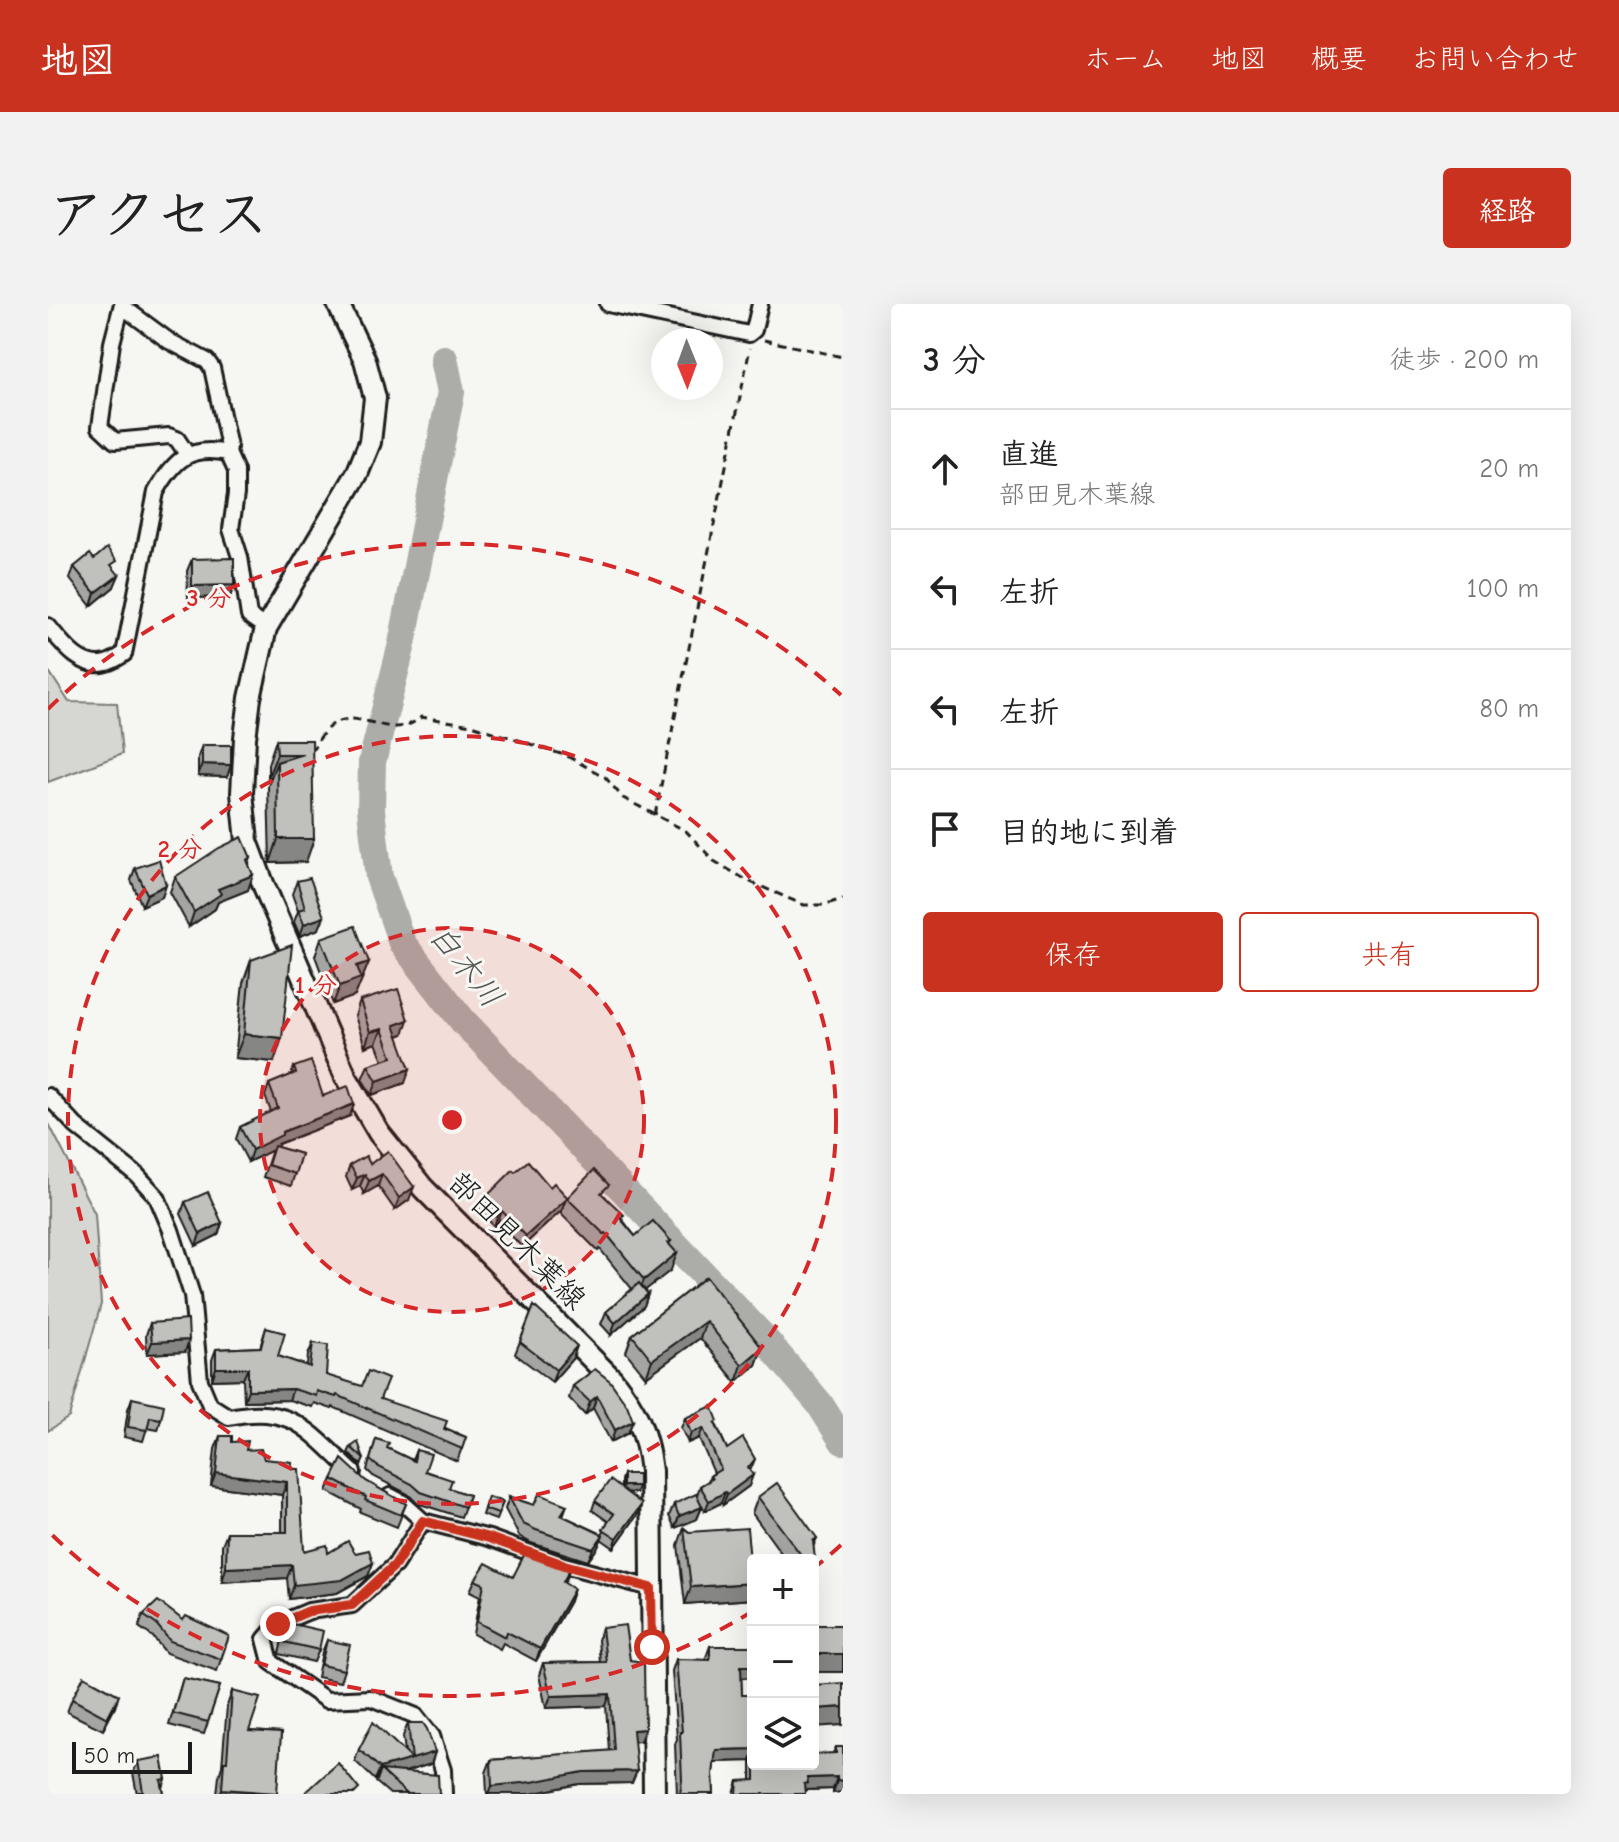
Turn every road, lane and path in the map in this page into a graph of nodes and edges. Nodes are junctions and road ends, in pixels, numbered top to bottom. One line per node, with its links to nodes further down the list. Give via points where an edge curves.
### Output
1 (338, 304): 10 (main road, 部田見木葉線, via 365,360 375,398 370,442 357,474)
2 (608, 304): 5 (street)
3 (760, 304): 5 (street)
4 (122, 305): 7 (street, via 169,341 207,361); 8 (street, via 100,427 115,441 169,436)
5 (753, 334): 6 (path); 12 (path)
6 (843, 357)
7 (228, 453): 8 (street, via 209,449); 10 (street, via 236,471 231,529 249,616)
8 (187, 454): 9 (street, via 168,470 156,492 124,654 105,664 84,662)
9 (48, 626)
10 (266, 628): 16 (main road, 部田見木葉線, via 250,698 242,793 247,841 264,886 346,1077 379,1133 423,1188 634,1406 647,1436 651,1471)
11 (305, 760): 12 (path, via 337,721 398,729 421,717 472,725 567,756)
12 (655, 815): 13 (path, via 686,831 714,861 748,881 804,905)
13 (843, 899)
14 (48, 1096): 15 (street, via 157,1197 192,1295 200,1381 210,1405 229,1417 253,1412 283,1415)
15 (423, 1521): 16 (street); 17 (street, via 395,1565 352,1605 309,1611 278,1624 265,1639 271,1662 326,1700 371,1698 416,1716 432,1736)
16 (651, 1588): 18 (main road, 部田見木葉線)
17 (444, 1794)
18 (654, 1794)

